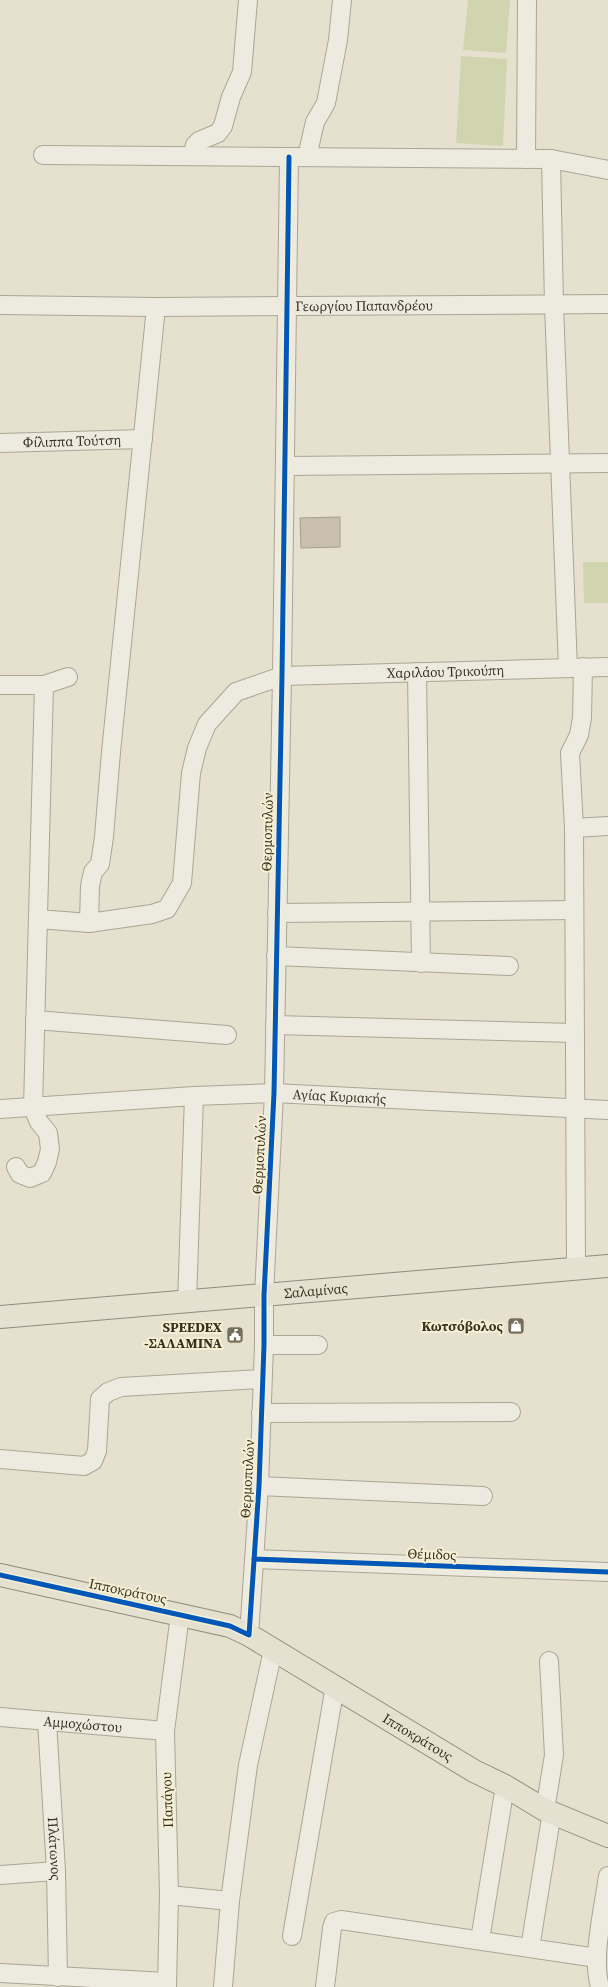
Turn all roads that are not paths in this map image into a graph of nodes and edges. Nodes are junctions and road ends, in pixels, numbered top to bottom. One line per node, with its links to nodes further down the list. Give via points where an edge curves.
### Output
1 (248, 0): 5 (street, via 242,72 223,126 218,133 195,145)
2 (342, 0): 6 (street, via 338,40 326,103 315,122)
3 (527, 0): 8 (street)
4 (43, 155): 5 (street)
5 (192, 156): 7 (street)
6 (307, 157): 7 (street); 8 (street)
7 (289, 158): 14 (street, Θερμοπυλών)
8 (526, 159): 9 (street)
9 (552, 159): 10 (street); 13 (street)
10 (608, 170)
11 (608, 304): 13 (street, Γεωργίου Παπανδρέου)
12 (0, 305): 15 (street, Γεωργίου Παπανδρέου)
13 (554, 305): 14 (street, Γεωργίου Παπανδρέου); 19 (street)
14 (287, 306): 15 (street, Γεωργίου Παπανδρέου); 20 (street, Θερμοπυλών)
15 (156, 307): 16 (street)
16 (143, 439): 17 (street, Φίλιππα Τούτση); 34 (street, via 104,837 100,864 94,872 90,886)
17 (0, 443)
18 (608, 463): 19 (street)
19 (561, 464): 20 (street); 21 (street)
20 (285, 466): 24 (street, Θερμοπυλών)
21 (576, 667): 22 (street, Χαριλάου Τρικούπη); 23 (street, Χαριλάου Τρικούπη); 29 (street, via 582,718 579,735 570,753)
22 (608, 667)
23 (417, 672): 24 (street, Χαριλάου Τρικούπη); 31 (street)
24 (282, 676): 32 (street, Θερμοπυλών); 34 (street, Χαριλάου Τρικούπη, via 236,692 208,724 197,748 191,773 182,883 167,910)
25 (68, 677): 27 (street)
26 (0, 685): 27 (street)
27 (44, 685): 33 (street)
28 (608, 826): 29 (street)
29 (574, 828): 30 (street)
30 (574, 910): 31 (street); 40 (street)
31 (421, 912): 32 (street); 36 (street)
32 (277, 914): 35 (street, Θερμοπυλών)
33 (38, 919): 34 (street); 38 (street)
34 (89, 923)
35 (276, 956): 36 (street); 39 (street, Θερμοπυλών)
36 (421, 963): 37 (street)
37 (509, 966)
38 (35, 1020): 41 (street); 44 (street)
39 (275, 1025): 40 (street); 42 (street, Θερμοπυλών)
40 (575, 1033): 46 (street)
41 (228, 1035)
42 (274, 1093): 43 (street, Αγίας Κυριακής); 46 (street, Αγίας Κυριακής); 51 (street, Θερμοπυλών)
43 (194, 1096): 44 (street, Αγίας Κυριακής); 52 (street)
44 (33, 1108): 45 (street, Αγίας Κυριακής); 48 (street, via 48,1133 50,1149 47,1162 42,1173 30,1178 20,1174)
45 (0, 1109)
46 (574, 1109): 47 (street, Αγίας Κυριακής); 50 (street)
47 (608, 1110)
48 (16, 1167)
49 (608, 1266): 50 (main road, Σαλαμίνας)
50 (576, 1269): 51 (main road, Σαλαμίνας)
51 (264, 1295): 52 (main road, Σαλαμίνας); 54 (street, Θερμοπυλών)
52 (187, 1303): 53 (main road, Σαλαμίνας)
53 (0, 1317)
54 (264, 1345): 55 (street); 56 (street, Θερμοπυλών)
55 (318, 1345)
56 (262, 1380): 58 (street, Θερμοπυλών); 59 (street, via 121,1387 108,1392 100,1399 98,1451 93,1461 84,1466)
57 (511, 1412): 58 (street)
58 (261, 1413): 60 (street, Θερμοπυλών)
59 (0, 1459)
60 (259, 1486): 61 (street); 62 (street, Θερμοπυλών)
61 (483, 1496)
62 (254, 1559): 63 (street, Θέμιδος); 66 (street, Θερμοπυλών)
63 (608, 1572)
64 (0, 1575): 65 (main road, Ιπποκράτους)
65 (180, 1615): 66 (main road, Ιπποκράτους, via 230,1626); 72 (street, Παπάγου)
66 (249, 1635): 67 (main road, Ιπποκράτους)
67 (273, 1650): 69 (main road, Ιπποκράτους); 80 (street, via 248,1765)
68 (549, 1661): 74 (street, via 554,1755)
69 (335, 1686): 73 (main road, Ιπποκράτους, via 474,1771); 81 (street)
70 (0, 1717): 71 (street, Αμμοχώστου)
71 (47, 1721): 72 (street, Αμμοχώστου); 76 (street, Πλάτωνος)
72 (165, 1731): 79 (street, Παπάγου)
73 (505, 1786): 74 (main road, Ιπποκράτους); 82 (street)
74 (548, 1811): 75 (main road, Ιπποκράτους); 83 (street)
75 (608, 1836)
76 (56, 1871): 77 (street); 86 (street, Πλάτωνος)
77 (0, 1875)
78 (608, 1876): 84 (street)
79 (170, 1895): 80 (street); 87 (street, Παπάγου)
80 (230, 1901): 88 (street)
81 (292, 1936)
82 (480, 1940): 83 (street); 89 (street, via 341,1920 334,1922)
83 (530, 1948): 84 (street)
84 (596, 1958): 90 (street)
85 (0, 1973): 86 (street)
86 (58, 1977): 87 (street)
87 (167, 1985)
88 (223, 1987)
89 (325, 1987)
90 (600, 1987)

